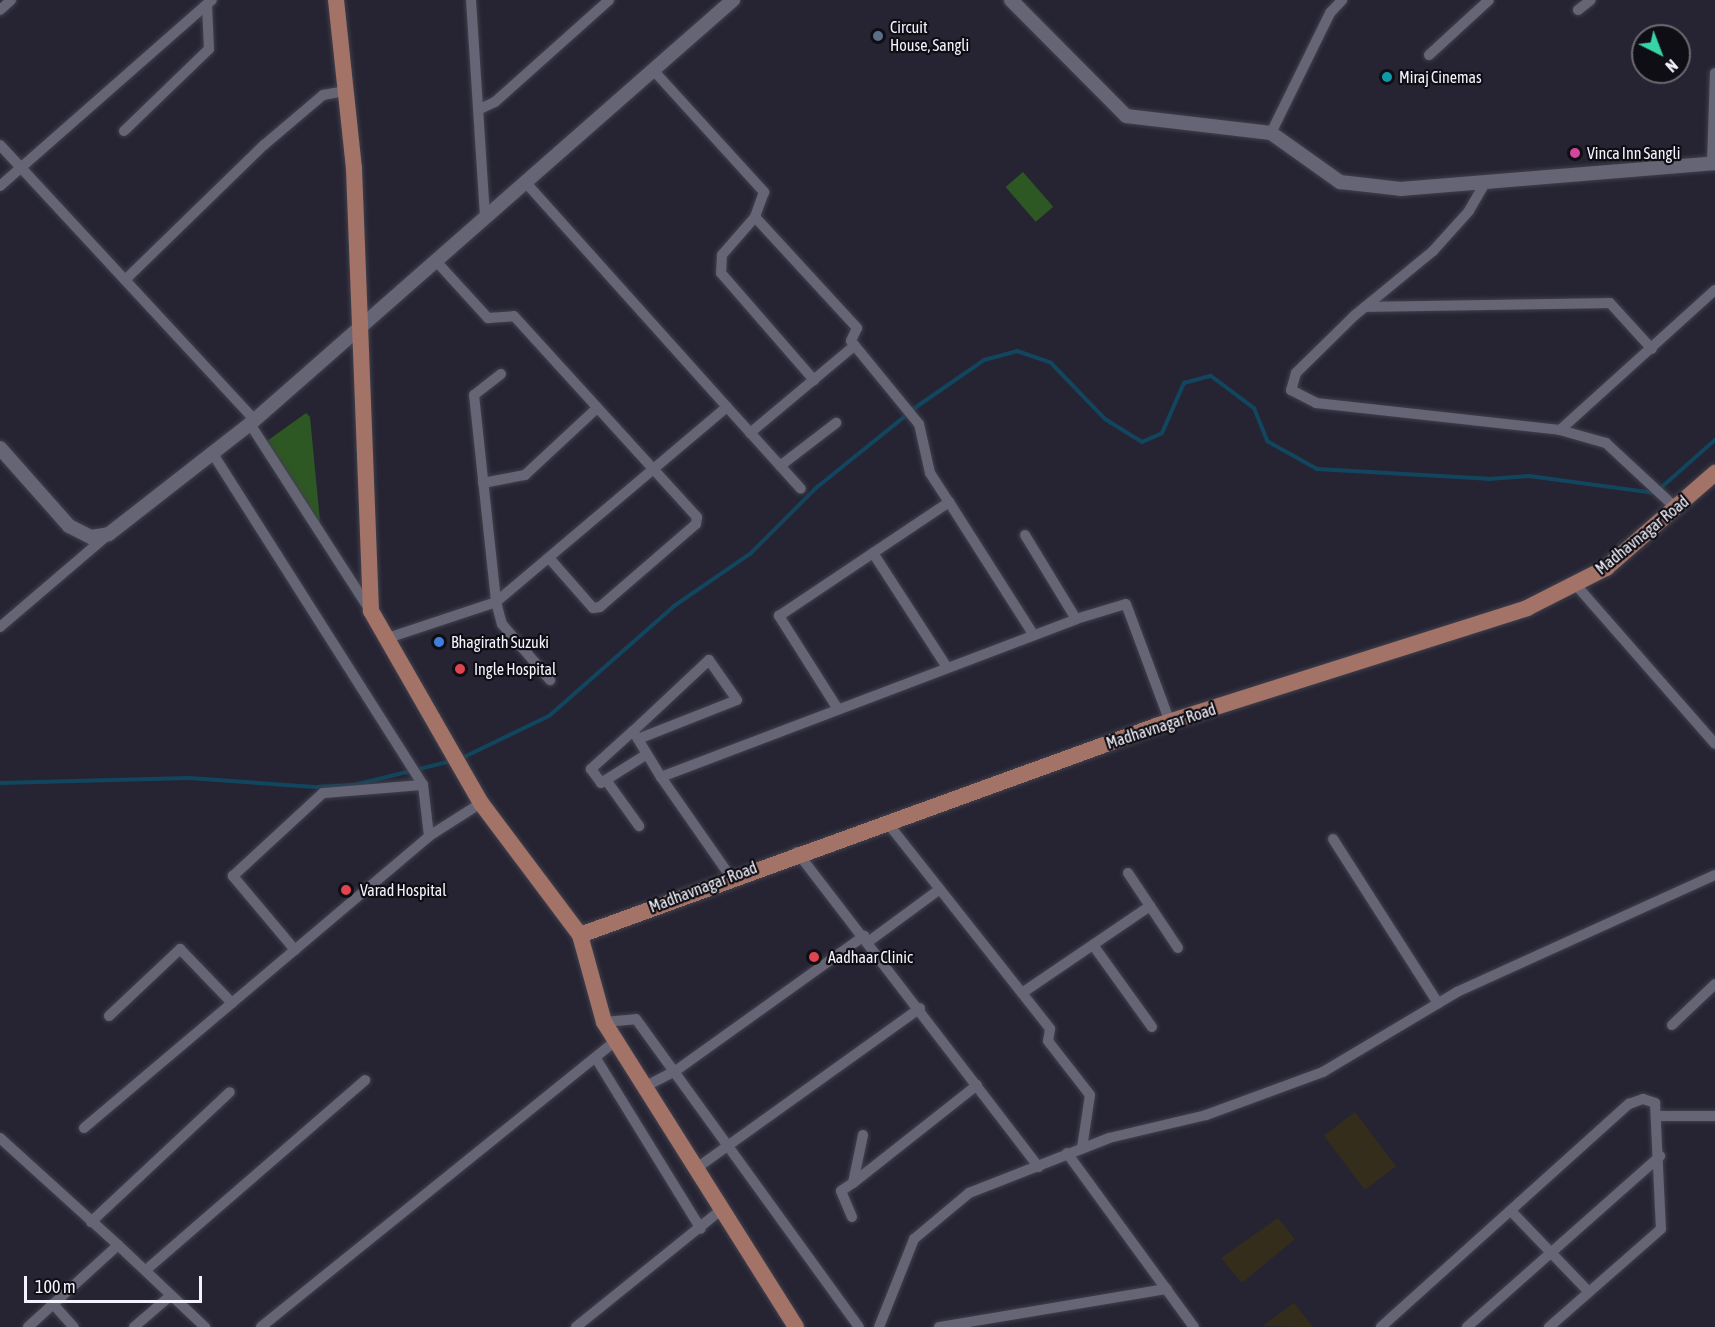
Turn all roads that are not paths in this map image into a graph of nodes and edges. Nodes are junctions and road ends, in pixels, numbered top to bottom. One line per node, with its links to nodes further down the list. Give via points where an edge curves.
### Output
1 (11, 0): 11 (street)
2 (336, 0): 16 (main road)
3 (471, 0): 17 (street)
4 (609, 0): 17 (street, via 495,102)
5 (733, 0): 14 (street)
6 (1011, 0): 19 (street, via 1126,116)
7 (1342, 0): 19 (street, via 1330,13)
8 (1489, 0): 13 (street)
9 (1591, 0): 12 (street)
10 (210, 2): 18 (street, via 209,49); 22 (street)
11 (0, 10)
12 (1578, 10)
13 (1429, 55)
14 (654, 71): 23 (street); 26 (street, via 764,192)
15 (1715, 73): 21 (street)
16 (345, 91): 29 (street, via 323,95 264,145); 32 (main road)
17 (482, 108): 27 (street)
18 (124, 131)
19 (1271, 133): 24 (street, via 1340,182 1372,189)
20 (0, 145): 22 (street)
21 (1714, 163): 24 (street)
22 (21, 167): 25 (street); 29 (street)
23 (526, 183): 27 (street); 38 (street)
24 (1485, 183): 31 (street, via 1469,211 1433,251)
25 (0, 186)
26 (755, 217): 33 (street, via 857,328); 36 (street, via 722,255 720,273)
27 (485, 218): 28 (street)
28 (435, 260): 32 (street); 37 (street, via 488,318 514,316)
29 (125, 280): 39 (street)
30 (1715, 290): 34 (street)
31 (1365, 307): 34 (street, via 1610,303); 41 (street, via 1296,373 1291,390 1316,403)
32 (363, 324): 39 (street); 58 (main road)
33 (854, 346): 36 (street); 50 (street, via 919,424 930,473)
34 (1652, 349): 41 (street)
35 (501, 374): 48 (street, via 474,395)
36 (814, 380): 42 (street)
37 (597, 408): 46 (street); 48 (street, via 525,475)
38 (727, 408): 42 (street); 46 (street)
39 (253, 422): 44 (street); 58 (street)
40 (836, 423): 45 (street)
41 (1560, 430): 51 (street, via 1616,448)
42 (750, 433): 45 (street)
43 (1, 450): 52 (street, via 69,526 91,537)
44 (213, 454): 52 (street); 72 (street)
45 (780, 465): 49 (street)
46 (653, 470): 55 (street); 55 (street, via 697,517 696,524 606,603 593,608)
47 (1715, 473): 51 (main road, Madhavnagar Road)
48 (483, 483): 57 (street)
49 (801, 489)
50 (949, 502): 54 (street); 61 (street)
51 (1676, 508): 56 (main road, Madhavnagar Road, via 1606,567)
52 (109, 534): 60 (street)
53 (1025, 535): 59 (street)
54 (873, 553): 63 (street); 65 (street, via 778,616)
55 (549, 558): 57 (street)
56 (1576, 585): 66 (main road, Madhavnagar Road, via 1469,628); 68 (street)
57 (496, 602): 62 (street); 64 (street, via 501,624)
58 (371, 611): 62 (main road)
59 (1076, 619): 61 (street); 66 (street, via 1126,604)
60 (0, 627)
61 (1033, 634): 63 (street)
62 (385, 639): 73 (main road)
63 (946, 666): 65 (street)
64 (550, 680)
65 (836, 706): 70 (street)
66 (1170, 722): 74 (main road, Madhavnagar Road)
67 (635, 735): 67 (street, via 710,660 737,700); 69 (street); 71 (street, via 591,769 601,783)
68 (1715, 744)
69 (647, 754): 70 (street); 71 (street)
70 (662, 777): 81 (street)
71 (606, 780): 75 (street)
72 (423, 785): 76 (street); 88 (street, via 323,793 233,876)
73 (481, 803): 76 (street); 84 (main road)
74 (886, 821): 78 (main road, Madhavnagar Road); 82 (street)
75 (639, 826)
76 (429, 836): 88 (street)
77 (1333, 839): 92 (street)
78 (797, 852): 81 (main road, Madhavnagar Road); 85 (street)
79 (1128, 873): 83 (street)
80 (1715, 875): 92 (street)
81 (730, 876): 84 (main road, Madhavnagar Road)
82 (940, 889): 85 (street); 90 (street)
83 (1150, 906): 86 (street); 87 (street)
84 (580, 935): 95 (main road)
85 (866, 939): 93 (street); 100 (street)
86 (1093, 945): 90 (street); 97 (street)
87 (1178, 948)
88 (295, 950): 91 (street)
89 (1715, 984): 96 (street)
90 (1022, 993): 111 (street, via 1050,1029 1048,1041 1090,1095)
91 (232, 1003): 94 (street, via 180,950); 107 (street)
92 (1438, 1003): 111 (street, via 1323,1072 1206,1115)
93 (920, 1008): 102 (street); 110 (street)
94 (109, 1016)
95 (604, 1022): 98 (main road); 100 (street, via 636,1020)
96 (1672, 1025)
97 (1152, 1027)
98 (616, 1041): 99 (street); 103 (main road)
99 (597, 1060): 121 (street); 133 (street)
100 (674, 1072): 103 (street); 110 (street)
101 (365, 1080): 124 (street)
102 (977, 1085): 114 (street); 116 (street)
103 (644, 1087): 115 (main road)
104 (230, 1092): 120 (street)
105 (1656, 1116): 106 (street); 113 (street); 117 (street, via 1655,1103 1643,1099 1629,1104)
106 (1715, 1116)
107 (84, 1128)
108 (863, 1135): 116 (street)
109 (0, 1138): 120 (street)
110 (730, 1146): 115 (street); 136 (street)
111 (1082, 1148): 112 (street)
112 (1067, 1153): 114 (street); 125 (street)
113 (1659, 1155): 123 (street); 126 (street, via 1661,1229)
114 (1039, 1167): 137 (street, via 1005,1176 940,1213 914,1239)
115 (694, 1170): 118 (main road)
116 (853, 1182): 119 (street, via 841,1191)
117 (1510, 1211): 123 (street); 140 (street)
118 (720, 1212): 121 (street); 135 (main road)
119 (852, 1217)
120 (91, 1222): 122 (street)
121 (701, 1229): 134 (street)
122 (118, 1245): 124 (street); 128 (street)
123 (1551, 1252): 126 (street); 141 (street)
124 (146, 1270): 127 (street)
125 (1167, 1289): 138 (street); 139 (street)
126 (1589, 1292): 142 (street)
127 (170, 1296): 131 (street); 132 (street)
128 (53, 1304): 129 (street); 130 (street)
129 (28, 1327)
130 (74, 1327)
131 (134, 1327)
132 (205, 1327)
133 (261, 1327)
134 (576, 1327)
135 (796, 1327)
136 (859, 1327)
137 (879, 1327)
138 (939, 1327)
139 (1194, 1327)
140 (1381, 1327)
141 (1467, 1327)
142 (1549, 1327)

